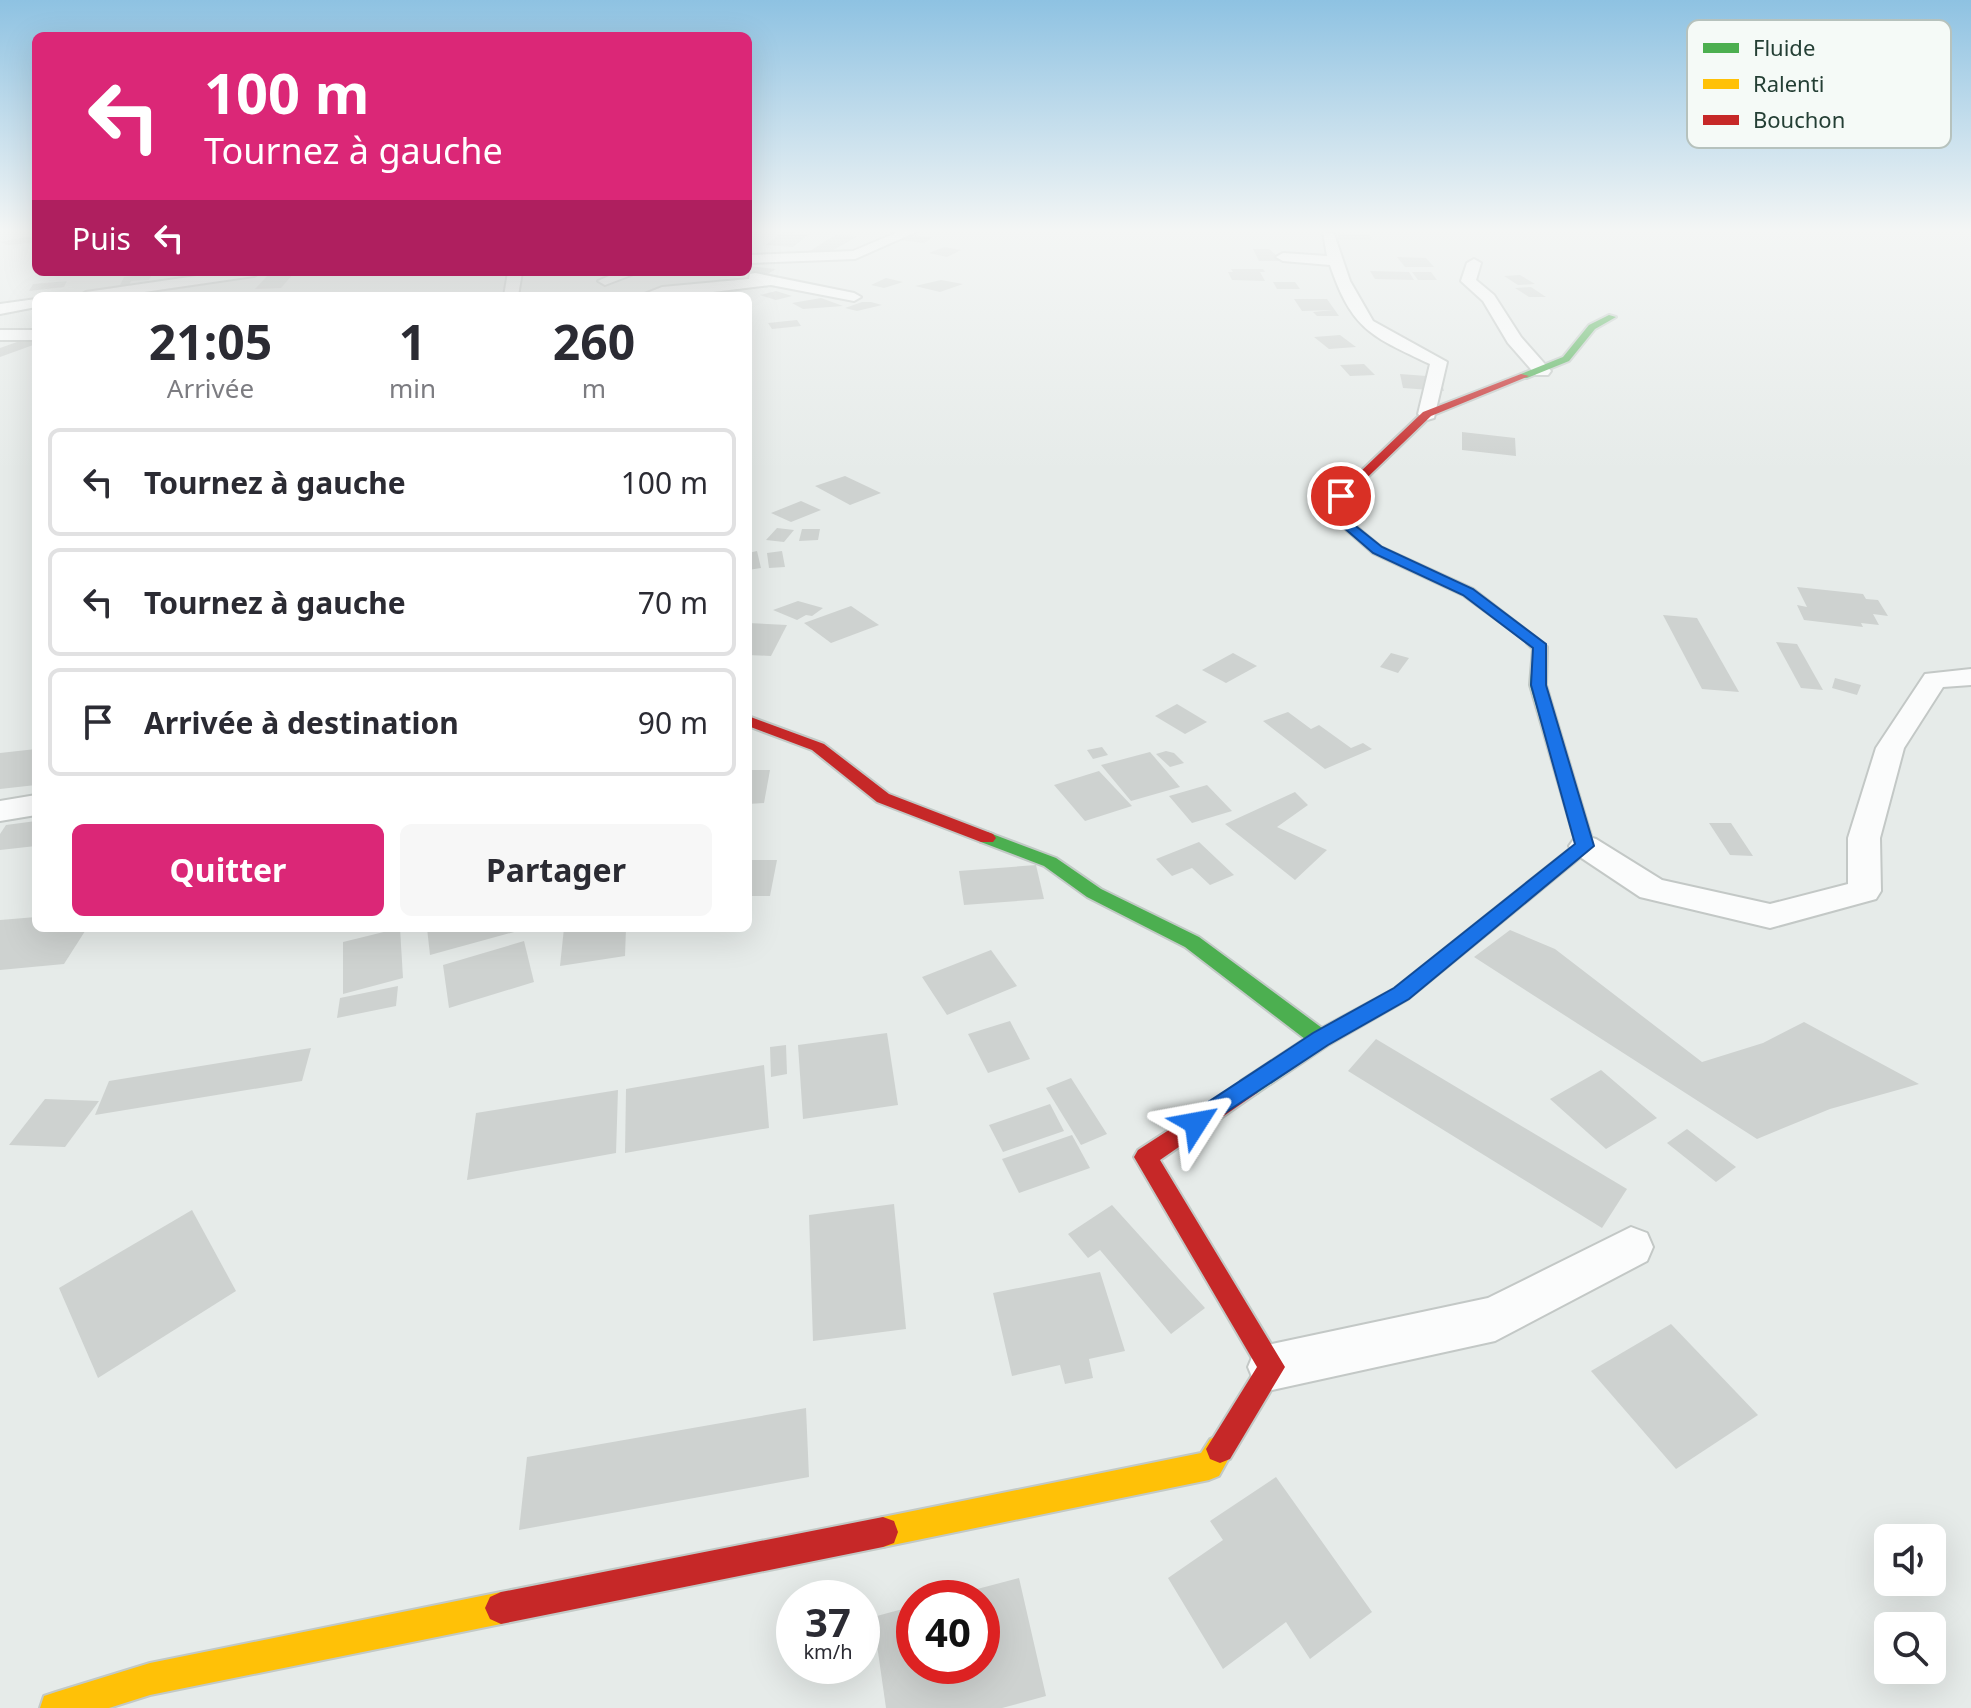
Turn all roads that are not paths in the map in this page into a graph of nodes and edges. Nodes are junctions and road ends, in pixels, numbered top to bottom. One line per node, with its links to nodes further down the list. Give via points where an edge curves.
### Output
1 (1360, 312): 7 (street, via 1369,326 1439,362)
2 (1497, 312): 6 (street)
3 (1612, 317): 6 (street, via 1592,327 1566,359)
4 (0, 335): 5 (street)
5 (32, 335)
6 (1542, 371): 7 (street)
7 (1427, 414): 12 (street, via 1341,496 1341,520 1377,550 1468,592 1540,647 1538,685)
8 (1971, 677): 12 (street, via 1934,680 1890,748 1864,838 1864,891 1770,916 1652,889)
9 (752, 722): 13 (street, via 818,747 883,798 1050,862 1094,893 1192,942)
10 (32, 806): 11 (street)
11 (0, 811)
12 (1585, 846): 13 (street, via 1401,994)
13 (1321, 1039): 15 (street, via 1146,1157)
14 (1631, 1247): 15 (street, via 1495,1319)
15 (1272, 1367): 16 (street, via 1209,1466)
16 (145, 1694): 17 (street)
17 (56, 1708)

